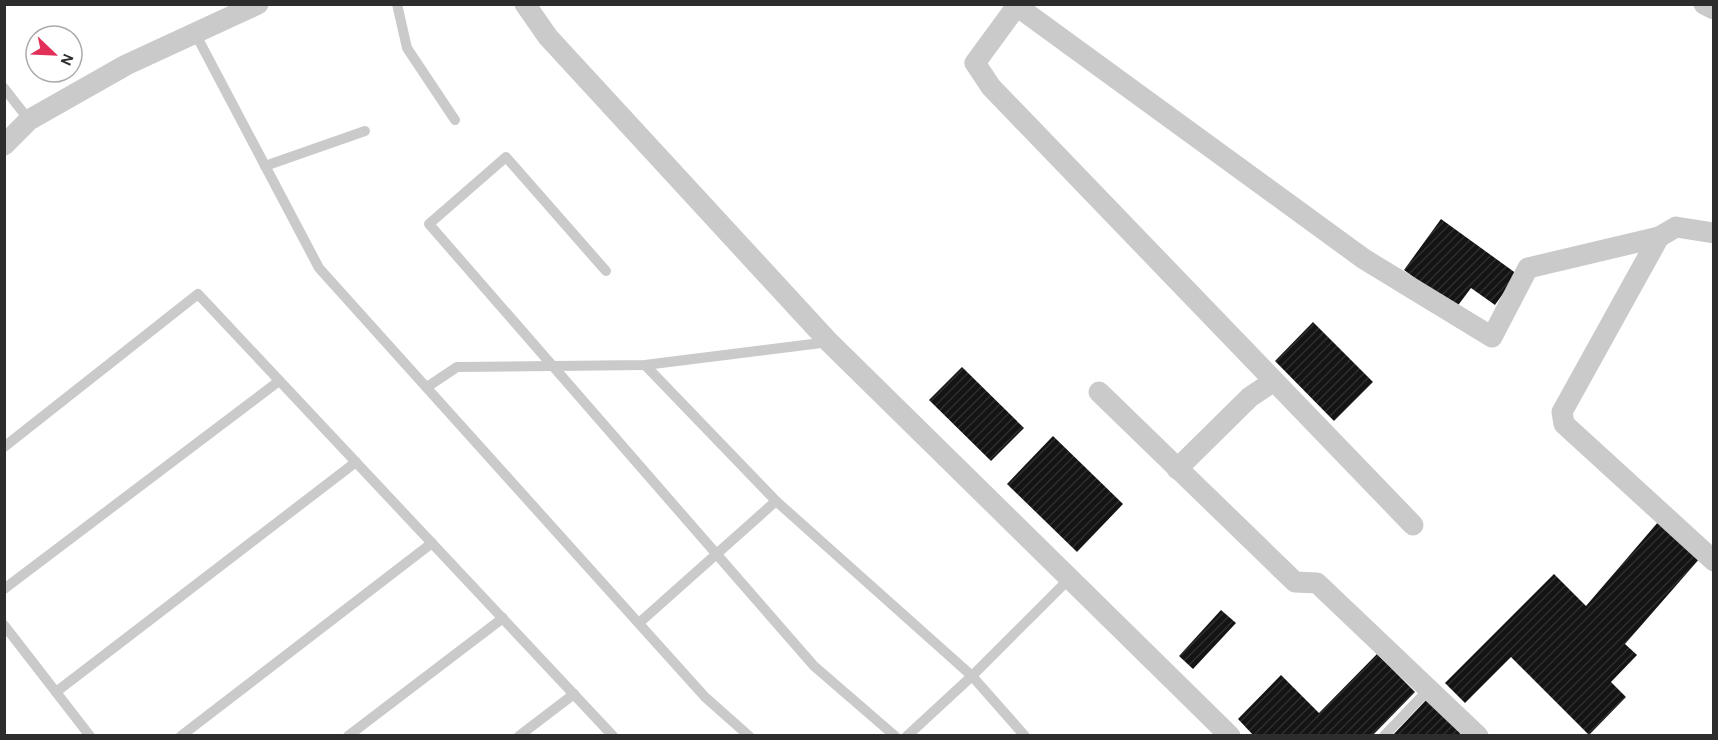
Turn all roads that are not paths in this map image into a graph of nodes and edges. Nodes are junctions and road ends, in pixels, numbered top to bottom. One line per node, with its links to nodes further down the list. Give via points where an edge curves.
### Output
1 (258, 4): 7 (street)
2 (397, 4): 10 (lane, via 408,48)
3 (525, 4): 17 (street, via 548,37)
4 (1704, 4): 6 (street)
5 (1015, 6): 15 (street, via 1364,259 1492,337 1528,268); 21 (street, via 975,63 991,87)
6 (1713, 9)
7 (195, 33): 9 (street, via 126,65); 13 (lane)
8 (4, 88): 9 (lane)
9 (29, 120): 12 (street)
10 (455, 120)
11 (365, 131): 13 (lane)
12 (4, 145)
13 (265, 166): 22 (lane, via 319,268)
14 (1713, 233): 15 (street, via 1676,227)
15 (1659, 237): 31 (street, via 1562,412 1564,424)
16 (606, 271): 19 (lane, via 506,157 429,224)
17 (829, 342): 18 (lane); 32 (street)
18 (645, 365): 19 (lane); 27 (lane)
19 (553, 366): 22 (lane, via 457,367); 30 (lane)
20 (279, 381): 24 (lane, via 198,294); 25 (lane); 33 (lane)
21 (1274, 381): 26 (street, via 1250,397); 28 (street)
22 (427, 387): 35 (lane)
23 (1099, 392): 26 (street)
24 (4, 447)
25 (356, 462): 29 (lane); 39 (lane)
26 (1177, 469): 38 (street, via 1295,582 1317,583)
27 (776, 501): 30 (lane); 37 (lane)
28 (1413, 525)
29 (432, 543): 34 (lane); 42 (lane)
30 (717, 554): 35 (lane); 47 (lane, via 814,666)
31 (1713, 561)
32 (1070, 578): 37 (lane); 50 (street)
33 (4, 589)
34 (503, 618): 40 (lane); 43 (lane)
35 (639, 623): 46 (lane, via 705,697)
36 (7, 632): 39 (lane)
37 (972, 676): 48 (lane); 49 (lane)
38 (1429, 689): 51 (lane); 52 (street)
39 (56, 692): 41 (lane)
40 (574, 694): 44 (lane); 45 (lane)
41 (90, 735)
42 (181, 735)
43 (348, 735)
44 (519, 735)
45 (613, 735)
46 (749, 735)
47 (895, 735)
48 (907, 735)
49 (1025, 735)
50 (1230, 735)
51 (1384, 735)
52 (1478, 735)

